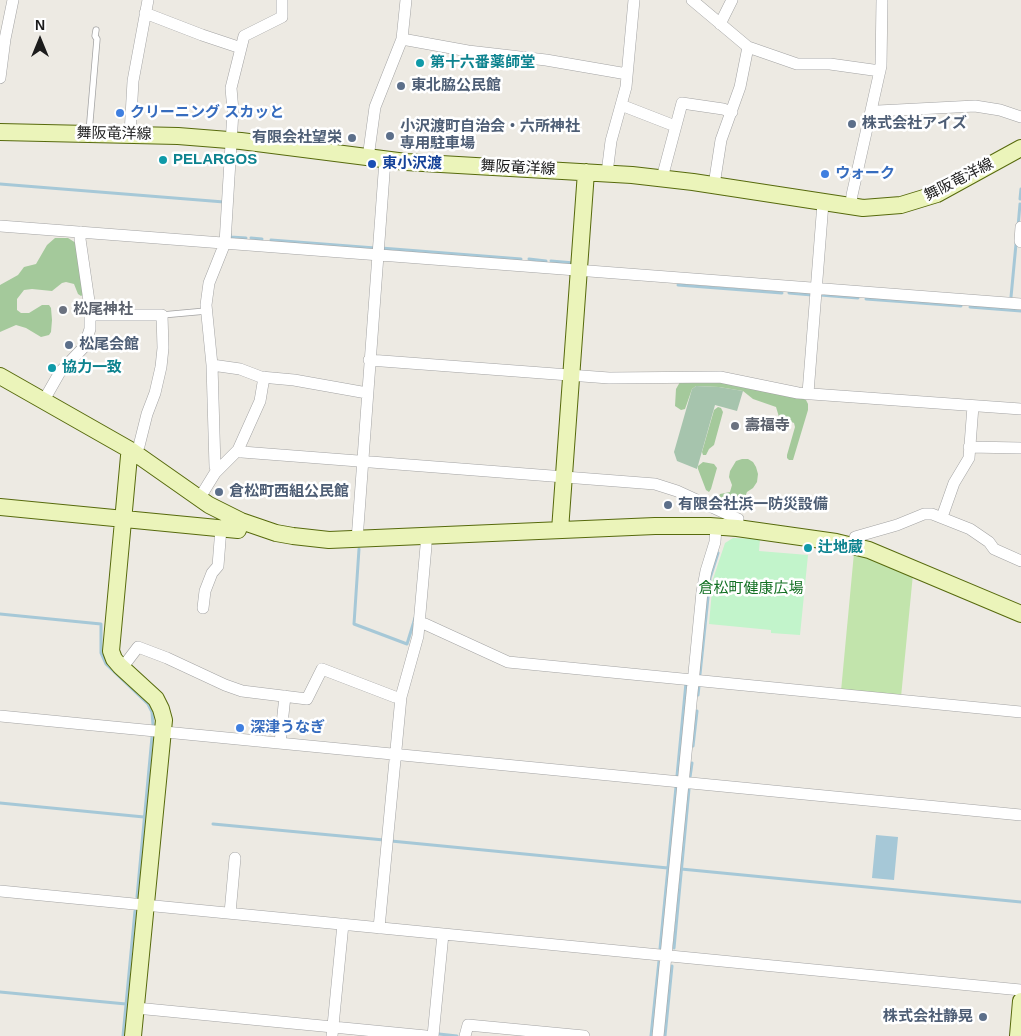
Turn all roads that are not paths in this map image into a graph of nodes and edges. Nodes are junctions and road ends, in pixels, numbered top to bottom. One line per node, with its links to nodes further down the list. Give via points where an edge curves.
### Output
1 (13, 0): 17 (street)
2 (148, 0): 9 (street)
3 (282, 0): 14 (street, via 282,18 244,36)
4 (406, 0): 12 (street)
5 (634, 0): 16 (street)
6 (692, 0): 10 (street)
7 (732, 0): 10 (street)
8 (882, 0): 15 (street)
9 (145, 13): 14 (street); 25 (street, via 133,81)
10 (720, 24): 13 (street)
11 (96, 30): 24 (lane)
12 (402, 40): 16 (street); 28 (street, via 374,107)
13 (748, 47): 15 (street, via 797,64 830,64); 20 (street)
14 (241, 48): 26 (street, via 231,88)
15 (880, 71): 19 (street)
16 (627, 74): 18 (street)
17 (0, 78)
18 (621, 105): 22 (street); 31 (street, via 611,141)
19 (871, 110): 21 (street, via 975,106); 35 (street)
20 (732, 112): 22 (street, via 682,103); 33 (street, via 721,140)
21 (1021, 117)
22 (675, 126): 32 (street)
23 (0, 132): 24 (street, 舞阪竜洋線)
24 (89, 134): 25 (street, 舞阪竜洋線)
25 (130, 134): 26 (street, 舞阪竜洋線)
26 (232, 140): 28 (street, 舞阪竜洋線); 40 (street)
27 (1021, 148): 35 (street, 舞阪竜洋線, via 954,186 919,201 882,207)
28 (368, 158): 29 (street, 舞阪竜洋線)
29 (385, 160): 30 (street, 舞阪竜洋線); 41 (street)
30 (586, 172): 31 (street, 舞阪竜洋線); 42 (street)
31 (607, 173): 32 (street, 舞阪竜洋線)
32 (662, 178): 33 (street, 舞阪竜洋線)
33 (714, 185): 34 (street, 舞阪竜洋線)
34 (824, 202): 35 (street, 舞阪竜洋線); 43 (street)
35 (850, 206)
36 (0, 226): 38 (street)
37 (1021, 227): 39 (street)
38 (81, 232): 40 (street); 46 (street)
39 (1021, 242)
40 (225, 243): 41 (street); 45 (street, via 206,294)
41 (377, 255): 42 (street); 48 (street)
42 (579, 270): 43 (street); 50 (street)
43 (816, 288): 44 (street); 54 (street)
44 (1021, 304)
45 (206, 311): 47 (lane); 49 (street)
46 (91, 315): 47 (street); 55 (street, via 86,343 60,372)
47 (162, 315): 61 (street, via 161,367 139,446)
48 (369, 360): 50 (street); 53 (street)
49 (212, 365): 52 (street, via 232,367); 63 (street, via 215,467)
50 (571, 375): 54 (street, via 720,377); 64 (street)
51 (0, 376): 55 (street)
52 (264, 377): 53 (street); 60 (street, via 258,406)
53 (367, 393): 62 (street)
54 (808, 393): 56 (street)
55 (44, 400): 61 (street)
56 (972, 406): 57 (street); 58 (street)
57 (1021, 409)
58 (969, 447): 59 (street); 67 (street, via 969,458 954,483)
59 (1021, 448)
60 (238, 450): 62 (street); 63 (street)
61 (134, 452): 65 (street); 68 (street, via 129,456)
62 (362, 462): 64 (street); 75 (street)
63 (218, 470): 65 (street)
64 (563, 477): 72 (street, via 666,487 738,519); 73 (street)
65 (198, 499): 69 (street)
66 (0, 507): 68 (street)
67 (942, 517): 76 (street, via 924,514 855,537); 77 (street, via 970,529 994,549)
68 (123, 519): 71 (street); 81 (street, via 110,642 114,659)
69 (241, 521): 71 (street, via 238,530); 75 (street, via 293,536)
70 (716, 526): 72 (street); 73 (street); 82 (street, via 715,542 703,581)
71 (221, 528): 78 (street, via 218,566 205,591)
72 (737, 528): 76 (street)
73 (560, 530): 74 (street)
74 (426, 536): 75 (street); 80 (street)
75 (357, 540)
76 (853, 545): 79 (street)
77 (1021, 561)
78 (203, 608)
79 (1021, 614)
80 (419, 623): 82 (street, via 508,662); 84 (street)
81 (122, 668): 83 (street, via 138,647 233,688); 87 (street, via 156,699 164,720)
82 (693, 680): 85 (street); 90 (street)
83 (285, 696): 84 (street, via 307,699 322,669); 88 (street)
84 (401, 697): 89 (street)
85 (1021, 712)
86 (0, 716): 87 (street)
87 (163, 732): 88 (street); 94 (street)
88 (280, 743): 89 (street)
89 (396, 754): 90 (street); 97 (street)
90 (683, 782): 91 (street); 99 (street)
91 (1021, 815)
92 (235, 858): 95 (street)
93 (0, 891): 94 (street)
94 (146, 905): 95 (street); 102 (street)
95 (230, 913): 96 (street)
96 (343, 924): 97 (street); 103 (street)
97 (379, 928): 98 (street)
98 (443, 934): 99 (street); 106 (street)
99 (666, 956): 100 (street); 109 (street)
100 (1021, 990)
101 (1021, 1001): 110 (street)
102 (136, 1008): 103 (street); 104 (street)
103 (332, 1031): 105 (street)
104 (134, 1036)
105 (426, 1036)
106 (434, 1036)
107 (465, 1036): 108 (street, via 468,1025)
108 (584, 1036)
109 (658, 1036)
110 (1018, 1036)

